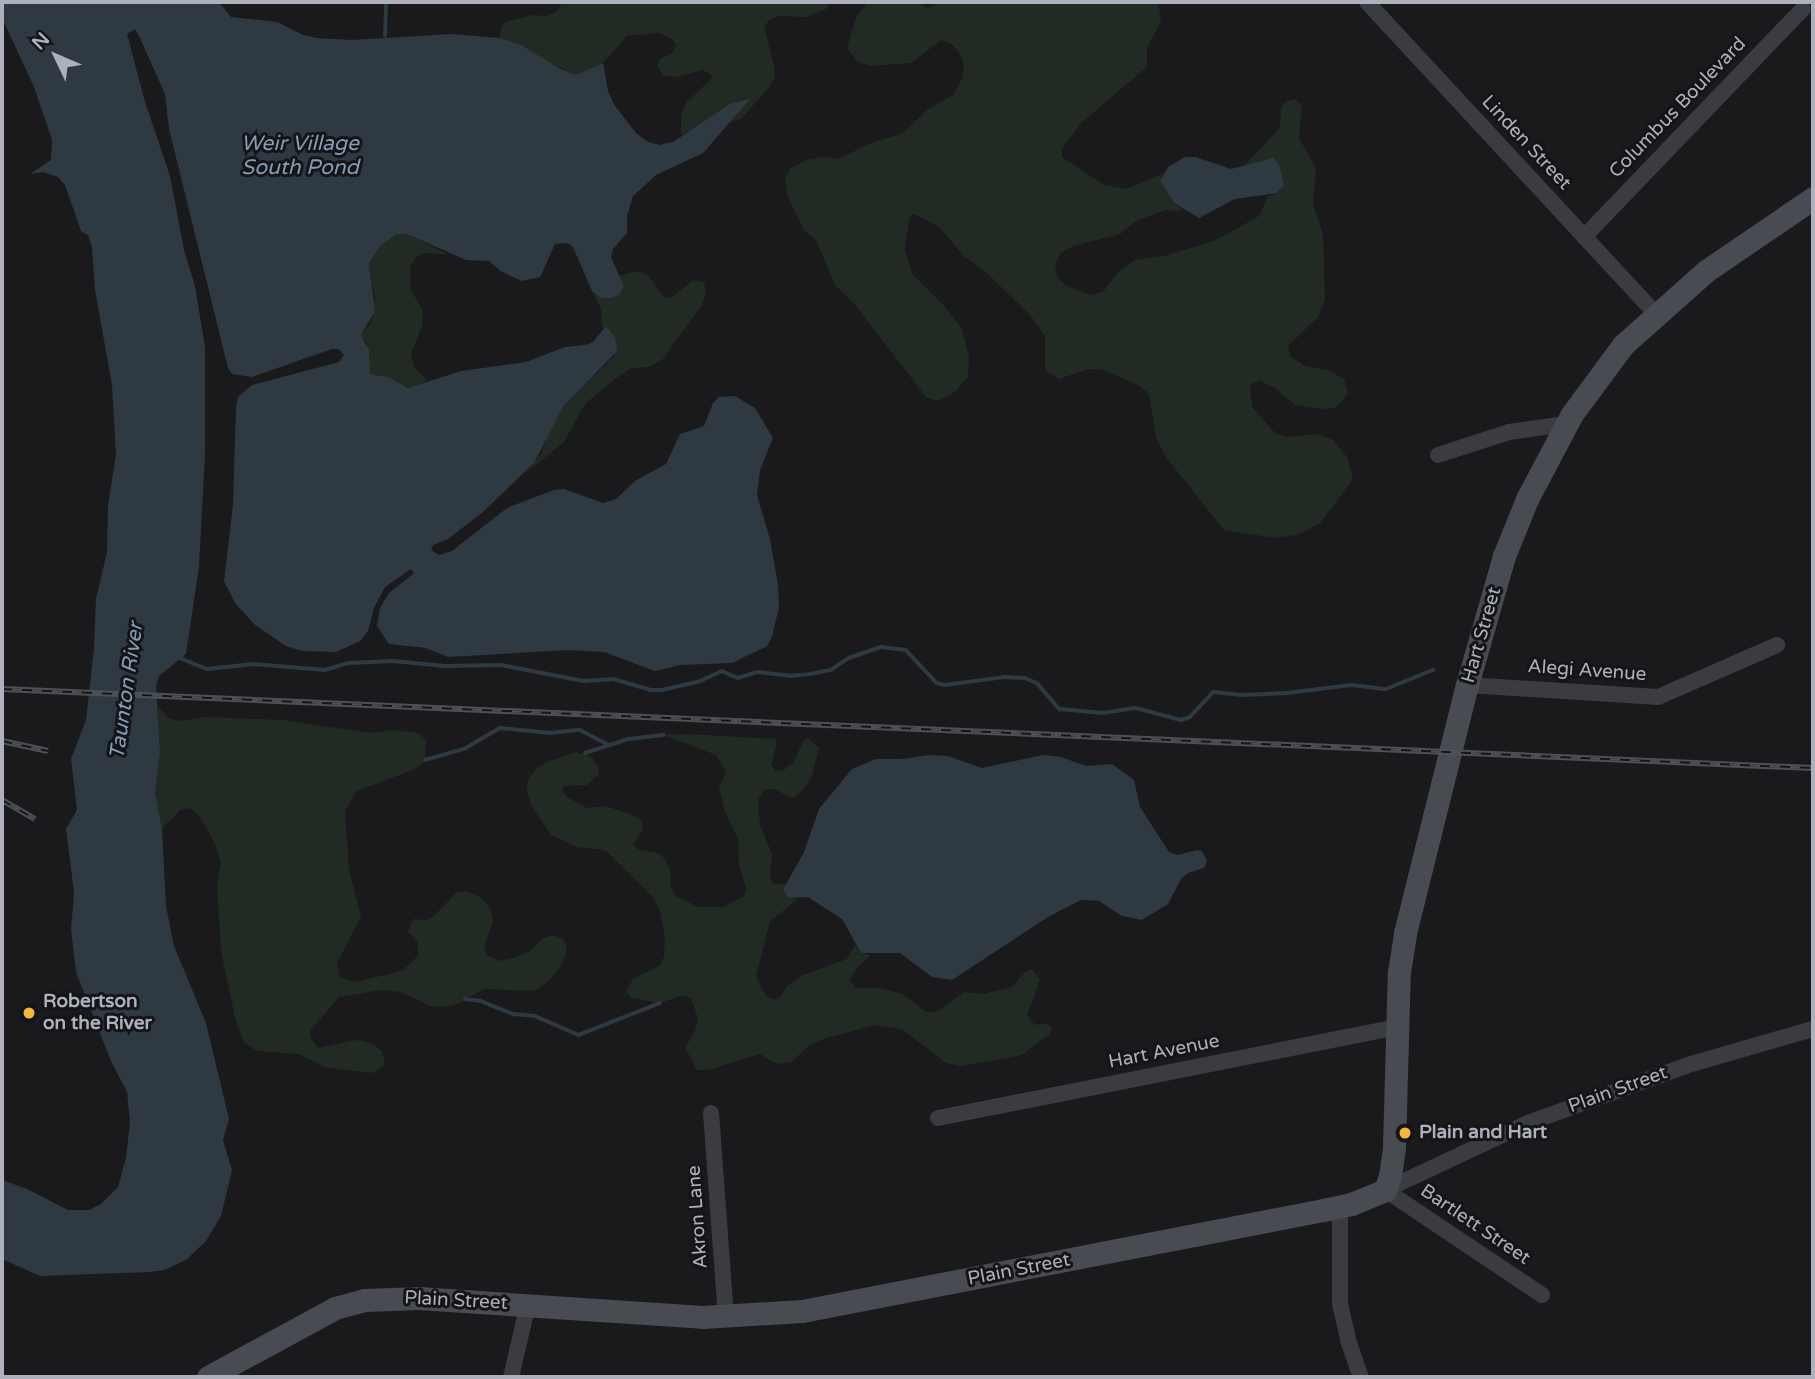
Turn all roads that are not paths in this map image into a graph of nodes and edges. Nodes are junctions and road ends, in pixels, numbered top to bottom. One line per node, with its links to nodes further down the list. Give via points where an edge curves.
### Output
1 (1367, 2): 4 (street, Linden Street)
2 (1803, 9): 4 (street, Columbus Boulevard)
3 (1813, 198): 5 (main road, Hart Street, via 1706,271)
4 (1584, 237): 5 (street, Linden Street)
5 (1655, 313): 6 (main road, Hart Street, via 1608,362)
6 (1566, 424): 7 (street, via 1509,432); 9 (main road, Hart Street, via 1513,534)
7 (1438, 455)
8 (1777, 645): 9 (street, Alegi Avenue, via 1658,697)
9 (1467, 685): 10 (main road, Hart Street, via 1405,933)
10 (1397, 1027): 13 (street, Hart Avenue); 14 (main road, Hart Street, via 1394,1146)
11 (1813, 1029): 14 (street, Plain Street, via 1688,1065 1528,1123)
12 (711, 1113): 18 (street, Akron Lane)
13 (938, 1118)
14 (1385, 1190): 15 (main road, Plain Street); 16 (street, Bartlett Street)
15 (1340, 1206): 18 (main road, Plain Street, via 837,1306); 21 (street, via 1340,1304)
16 (1542, 1296)
17 (528, 1304): 18 (main road, Plain Street); 19 (main road, Plain Street, via 365,1300 314,1319); 20 (street)
18 (726, 1317)
19 (208, 1377)
20 (511, 1377)
21 (1361, 1377)

